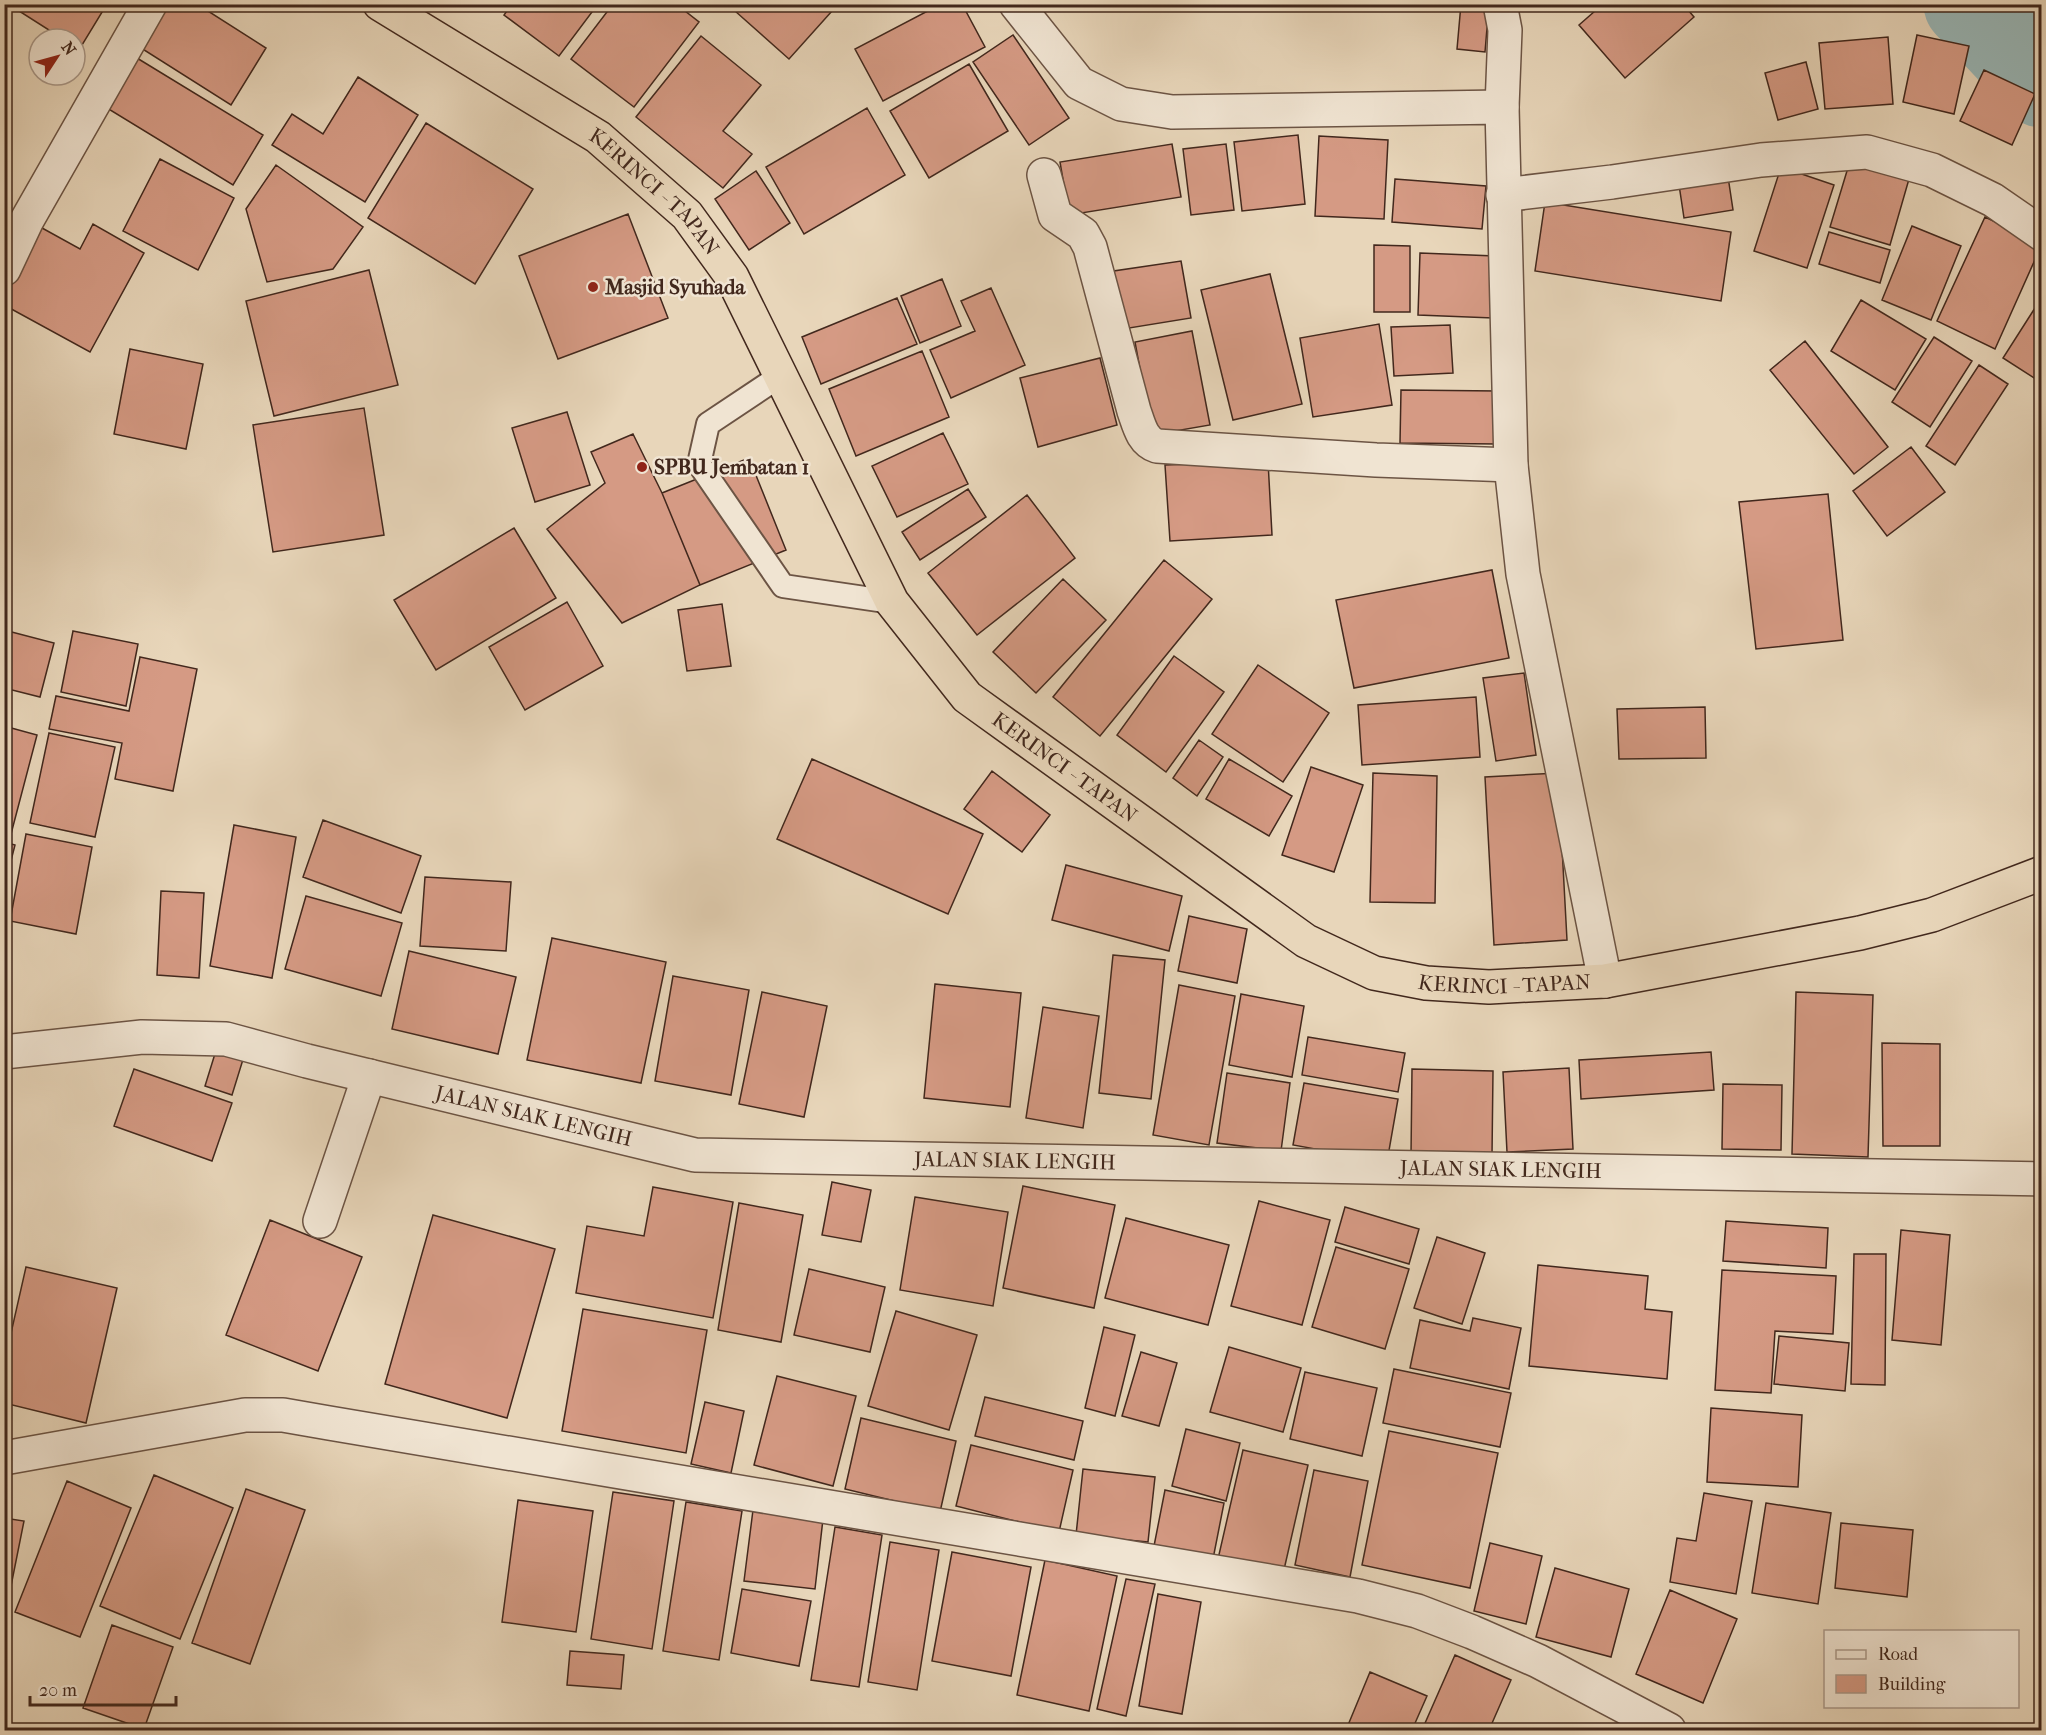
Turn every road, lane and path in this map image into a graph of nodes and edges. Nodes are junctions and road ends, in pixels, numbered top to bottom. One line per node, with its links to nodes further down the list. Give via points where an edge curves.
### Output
1 (150, 4): 9 (street, via 31,212)
2 (380, 4): 10 (highway, KERINCI - TAPAN, via 598,137 687,215 732,277)
3 (1016, 4): 5 (street, via 1079,83 1121,104 1172,112)
4 (1500, 4): 5 (street, via 1505,30)
5 (1502, 107): 7 (street)
6 (1044, 175): 11 (street, via 1055,215 1083,234 1090,247 1134,411 1150,443 1244,452)
7 (1503, 195): 8 (street, via 1761,160 1867,152 1932,170 1993,200); 11 (street)
8 (2042, 234)
9 (4, 269)
10 (780, 376): 12 (highway, KERINCI - TAPAN); 12 (lane, via 708,424 699,464 783,586)
11 (1511, 465): 14 (street, via 1523,574)
12 (892, 602): 14 (highway, KERINCI - TAPAN, via 967,697 1306,941 1374,973 1426,983 1489,987)
13 (2042, 873): 14 (highway, KERINCI - TAPAN, via 1932,915 1860,933)
14 (1605, 981)
15 (4, 1052): 16 (street, JALAN SIAK LENGIH, via 142,1036 226,1039)
16 (369, 1076): 17 (street, JALAN SIAK LENGIH, via 695,1155); 18 (street)
17 (2042, 1179)
18 (320, 1221)
19 (4, 1458): 20 (street, via 245,1415 283,1415 1358,1596 1417,1611 1472,1632 1538,1661)
20 (1669, 1731)

